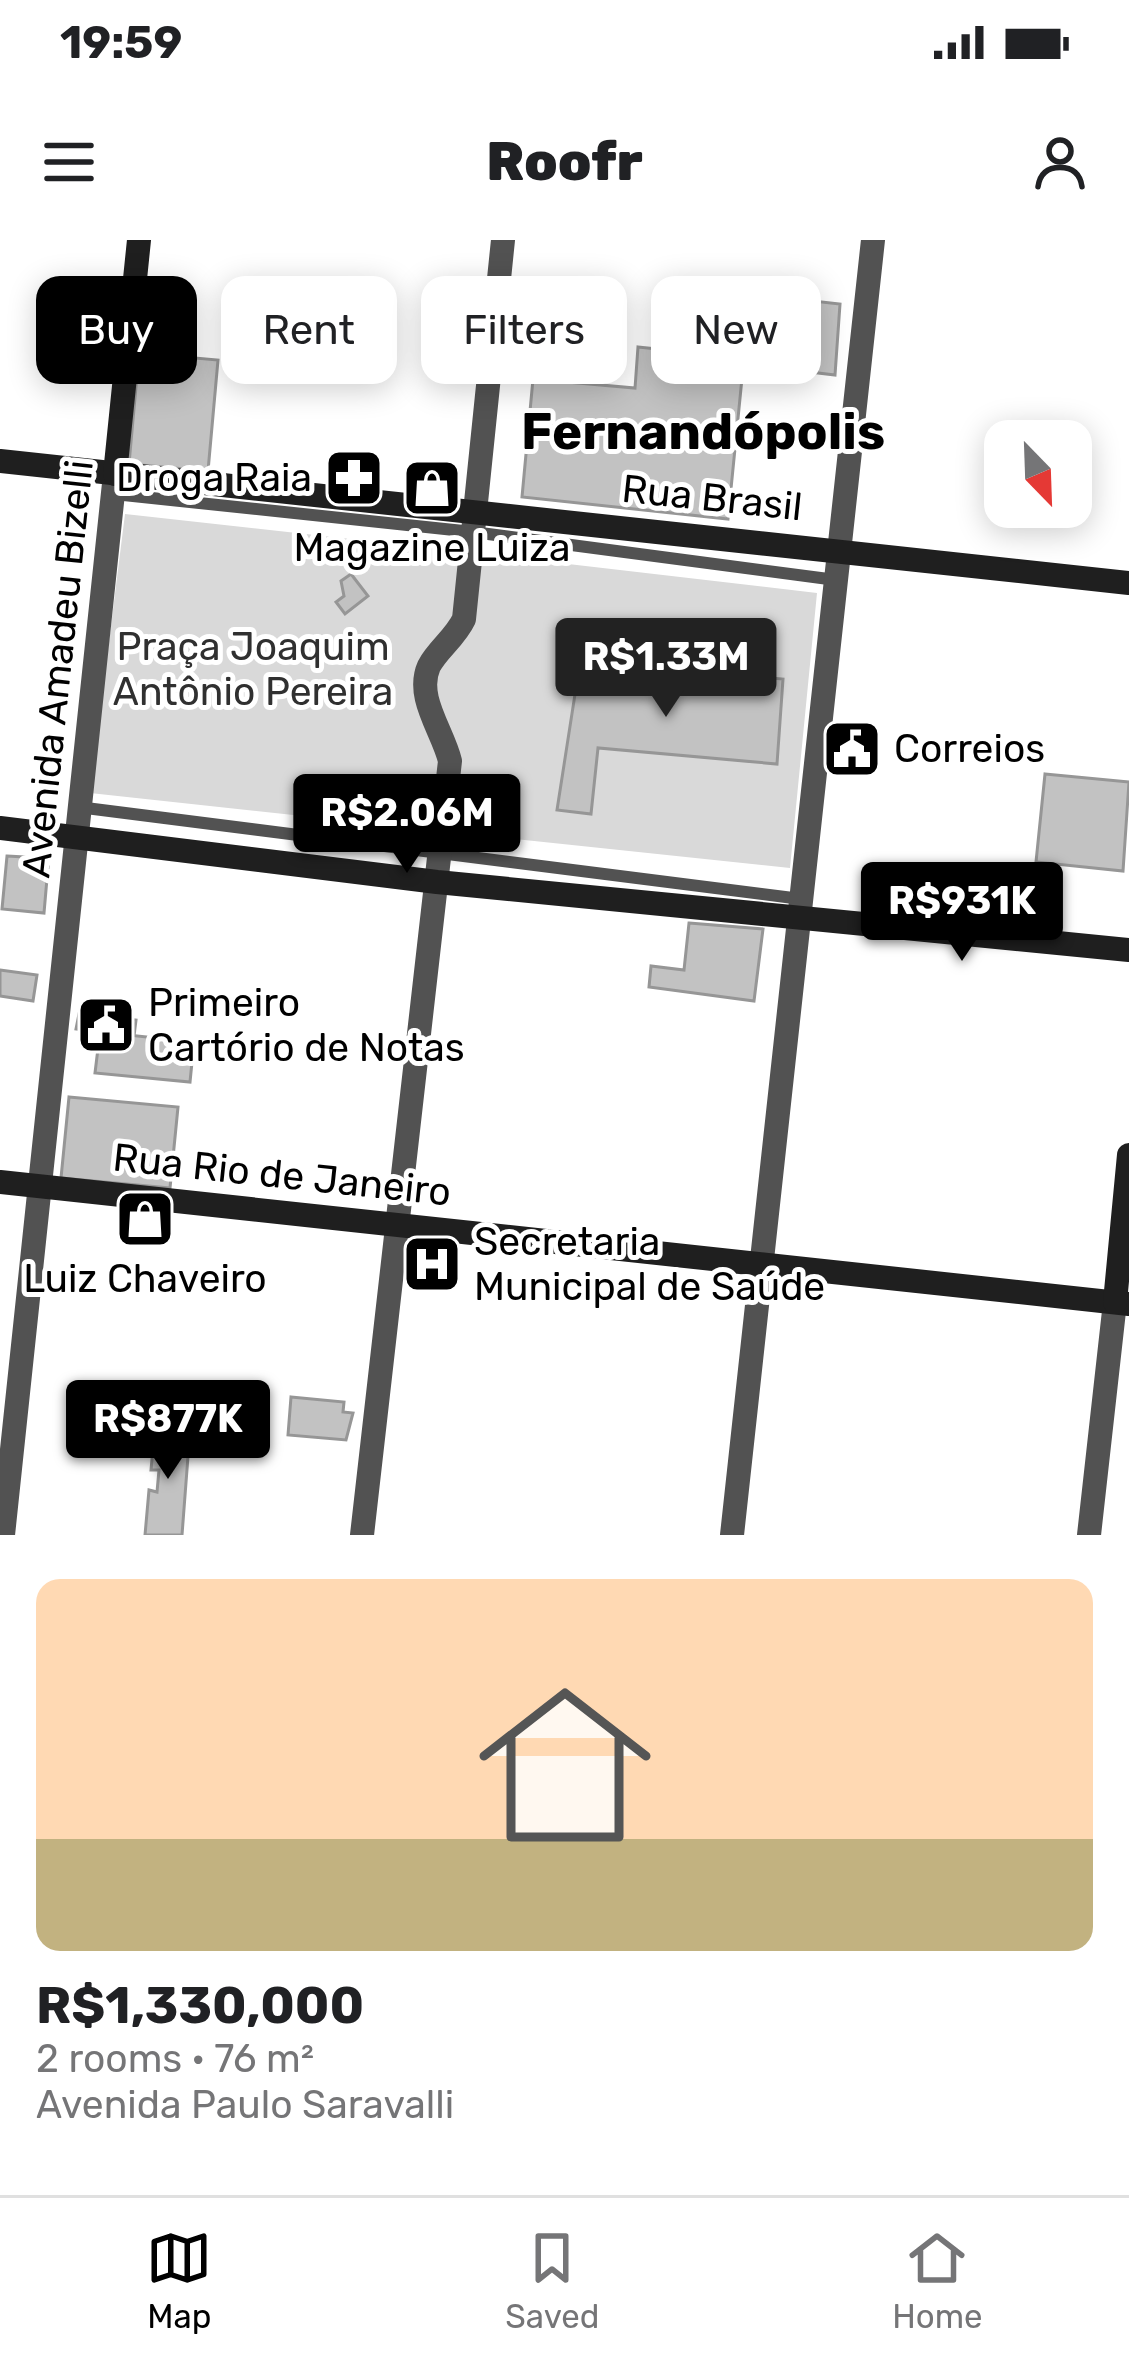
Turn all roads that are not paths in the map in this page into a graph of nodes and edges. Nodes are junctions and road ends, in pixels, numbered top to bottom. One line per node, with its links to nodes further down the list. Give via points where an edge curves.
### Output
1 (139, 240): 5 (main road, Avenida Amadeu Bizelli)
2 (503, 240): 6 (street)
3 (873, 240): 7 (street)
4 (0, 461): 5 (main road, Rua Brasil)
5 (114, 484): 6 (main road, Rua Brasil); 10 (street, Avenida Amadeu Bizelli)
6 (474, 521): 7 (main road, Rua Brasil); 8 (lane, Rua Brasil); 13 (street, via 464,619 430,662 424,683 450,761)
7 (839, 548): 8 (street); 9 (main road, Rua Brasil)
8 (836, 580): 15 (street)
9 (1129, 583)
10 (79, 807): 12 (street, Avenida Amadeu Bizelli); 13 (lane)
11 (0, 828): 12 (main road)
12 (76, 836): 14 (main road); 19 (street, Avenida Amadeu Bizelli)
13 (442, 855): 14 (street); 15 (lane)
14 (437, 882): 15 (main road); 20 (street)
15 (801, 909): 16 (main road); 21 (street)
16 (1129, 950)
17 (1129, 1155): 22 (main road)
18 (0, 1182): 19 (main road, Rua Rio de Janeiro)
19 (38, 1186): 20 (main road, Rua Rio de Janeiro); 23 (street, Avenida Amadeu Bizelli)
20 (400, 1223): 21 (main road, Rua Rio de Janeiro); 24 (street)
21 (762, 1263): 22 (main road, Rua Rio de Janeiro); 25 (street)
22 (1124, 1307): 26 (street, via 1111,1339)
23 (3, 1535)
24 (362, 1535)
25 (732, 1535)
26 (1089, 1535)

